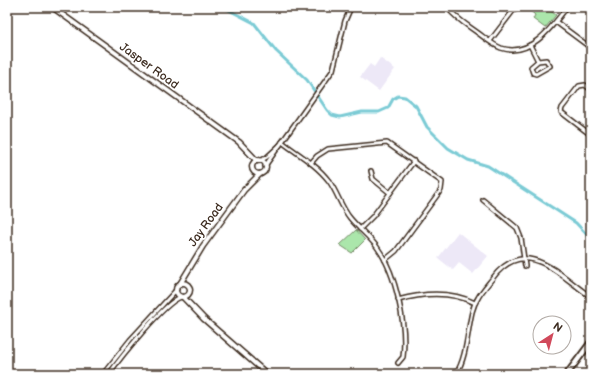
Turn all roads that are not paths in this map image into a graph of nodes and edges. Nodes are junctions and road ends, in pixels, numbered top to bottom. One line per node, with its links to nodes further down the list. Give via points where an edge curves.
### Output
1 (52, 7): 13 (street, Jasper Road)
2 (351, 7): 14 (street, via 344,21 335,64 320,90)
3 (447, 7): 7 (street, via 456,17)
4 (516, 7): 7 (street)
5 (567, 7): 6 (street)
6 (556, 22): 8 (street); 9 (street)
7 (490, 42): 8 (street, via 505,49)
8 (530, 45): 10 (street)
9 (590, 46)
10 (538, 61): 10 (street, via 546,60 550,66 536,74 531,67)
11 (591, 90): 12 (street, via 579,86 561,112)
12 (591, 135)
13 (236, 141): 15 (street, Jasper Road); 19 (street, Jasper Road, via 250,158)
14 (281, 144): 15 (street, via 267,158); 17 (street); 18 (street)
15 (259, 161): 18 (street); 19 (street)
16 (414, 161): 17 (street, via 393,146 380,143 328,149); 23 (street); 27 (street, via 443,185 396,251)
17 (311, 163): 25 (street, via 330,182 349,217)
18 (265, 166): 21 (street)
19 (252, 168): 21 (street); 22 (street, Jay Road, via 252,176)
20 (371, 171): 23 (street, via 373,179)
21 (260, 174): 22 (street, Jay Road)
22 (244, 190): 29 (street, Jay Road, via 203,246)
23 (390, 193): 25 (street, via 374,216)
24 (483, 200): 26 (street, via 517,228)
25 (360, 229): 27 (street)
26 (523, 258): 28 (street); 35 (street, via 533,258 542,262); 37 (street, via 514,259 502,266)
27 (385, 260): 36 (street)
28 (525, 266)
29 (187, 273): 30 (street, Jay Road); 31 (street)
30 (180, 284): 31 (street); 32 (street)
31 (188, 287): 33 (street)
32 (176, 289): 34 (street); 41 (street)
33 (189, 294): 34 (street); 38 (street, via 190,301)
34 (182, 297): 38 (street); 42 (street, via 169,303)
35 (591, 297)
36 (398, 300): 37 (street, via 426,294 461,297); 40 (street, via 404,324 403,357)
37 (475, 303): 44 (street, via 462,360)
38 (198, 313): 43 (street)
39 (591, 342): 45 (main road)
40 (398, 363)
41 (103, 374)
42 (109, 374)
43 (267, 374)
44 (456, 374)
45 (567, 374)

